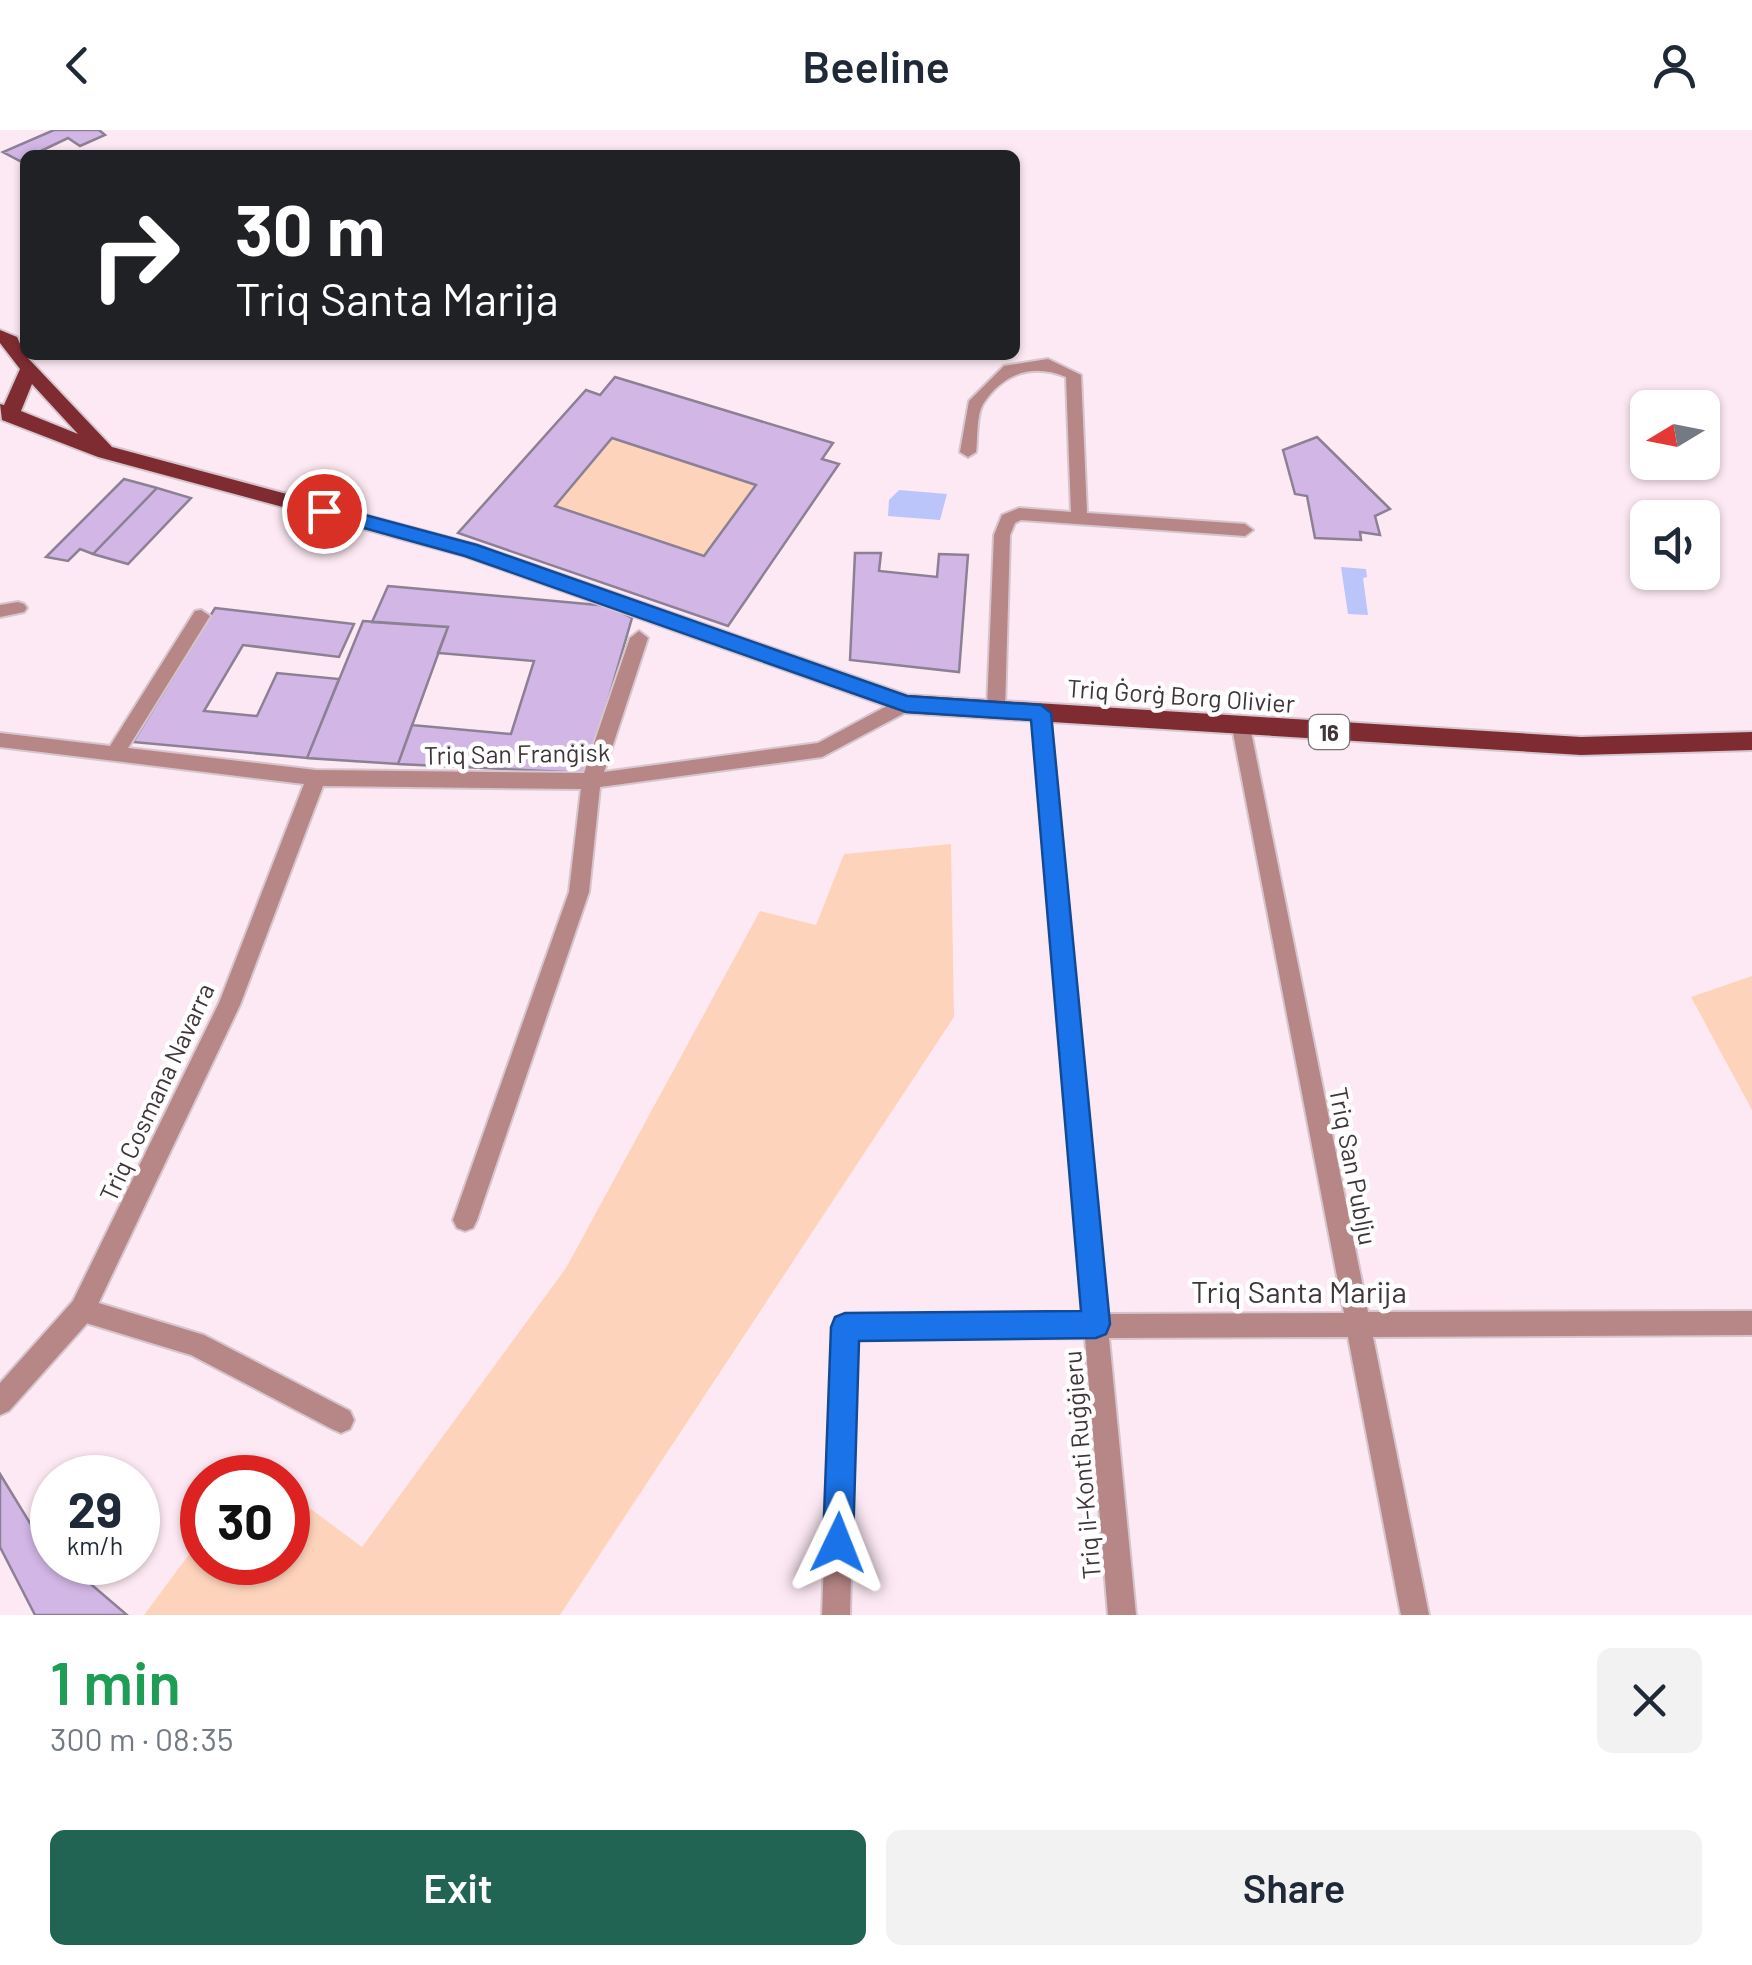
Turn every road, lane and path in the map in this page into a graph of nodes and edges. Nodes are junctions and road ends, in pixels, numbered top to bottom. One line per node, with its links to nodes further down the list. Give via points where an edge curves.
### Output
1 (4, 336): 2 (main road); 4 (main road)
2 (20, 357)
3 (22, 360): 5 (main road)
4 (0, 365)
5 (29, 369): 6 (main road); 7 (main road)
6 (3, 416): 7 (main road, 16)
7 (105, 452): 13 (main road, 16, via 470,550)
8 (968, 452): 9 (street, via 974,405 1009,369 1062,367 1073,376)
9 (1079, 518): 10 (street); 14 (street, via 1019,514 1004,523)
10 (1245, 530)
11 (201, 616): 19 (street)
12 (640, 638): 21 (street)
13 (906, 704): 14 (main road, Triq Ġorġ Borg Olivier / 16); 21 (street, Triq San Franġisk, via 822,750)
14 (996, 708): 15 (main road, Triq Ġorġ Borg Olivier / 16)
15 (1041, 713): 16 (main road, Triq Ġorġ Borg Olivier / 16); 26 (street, Triq il-Konti Ruġġieru)
16 (1241, 727): 18 (main road, Triq Ġorġ Borg Olivier / 16, via 1582,746); 24 (street, Triq San Publju)
17 (0, 740): 19 (street, Triq San Franġisk)
18 (1752, 741)
19 (116, 752): 20 (street, Triq San Franġisk)
20 (316, 778): 21 (street, Triq San Franġisk); 23 (street, Triq Cosmana Navarra, via 229,1005)
21 (591, 781): 22 (street, via 579,892)
22 (465, 1220)
23 (82, 1310): 27 (street, Triq Cosmana Navarra); 28 (street, via 195,1344)
24 (1357, 1323): 25 (street, Triq Santa Marija); 26 (street, Triq Santa Marija); 31 (street, Triq San Publju)
25 (1752, 1323)
26 (1096, 1324): 29 (street, Triq Santa Marija, via 845,1327); 30 (street, Triq il-Konti Ruġġieru)
27 (0, 1402)
28 (341, 1420)
29 (836, 1615)
30 (1122, 1615)
31 (1415, 1615)

